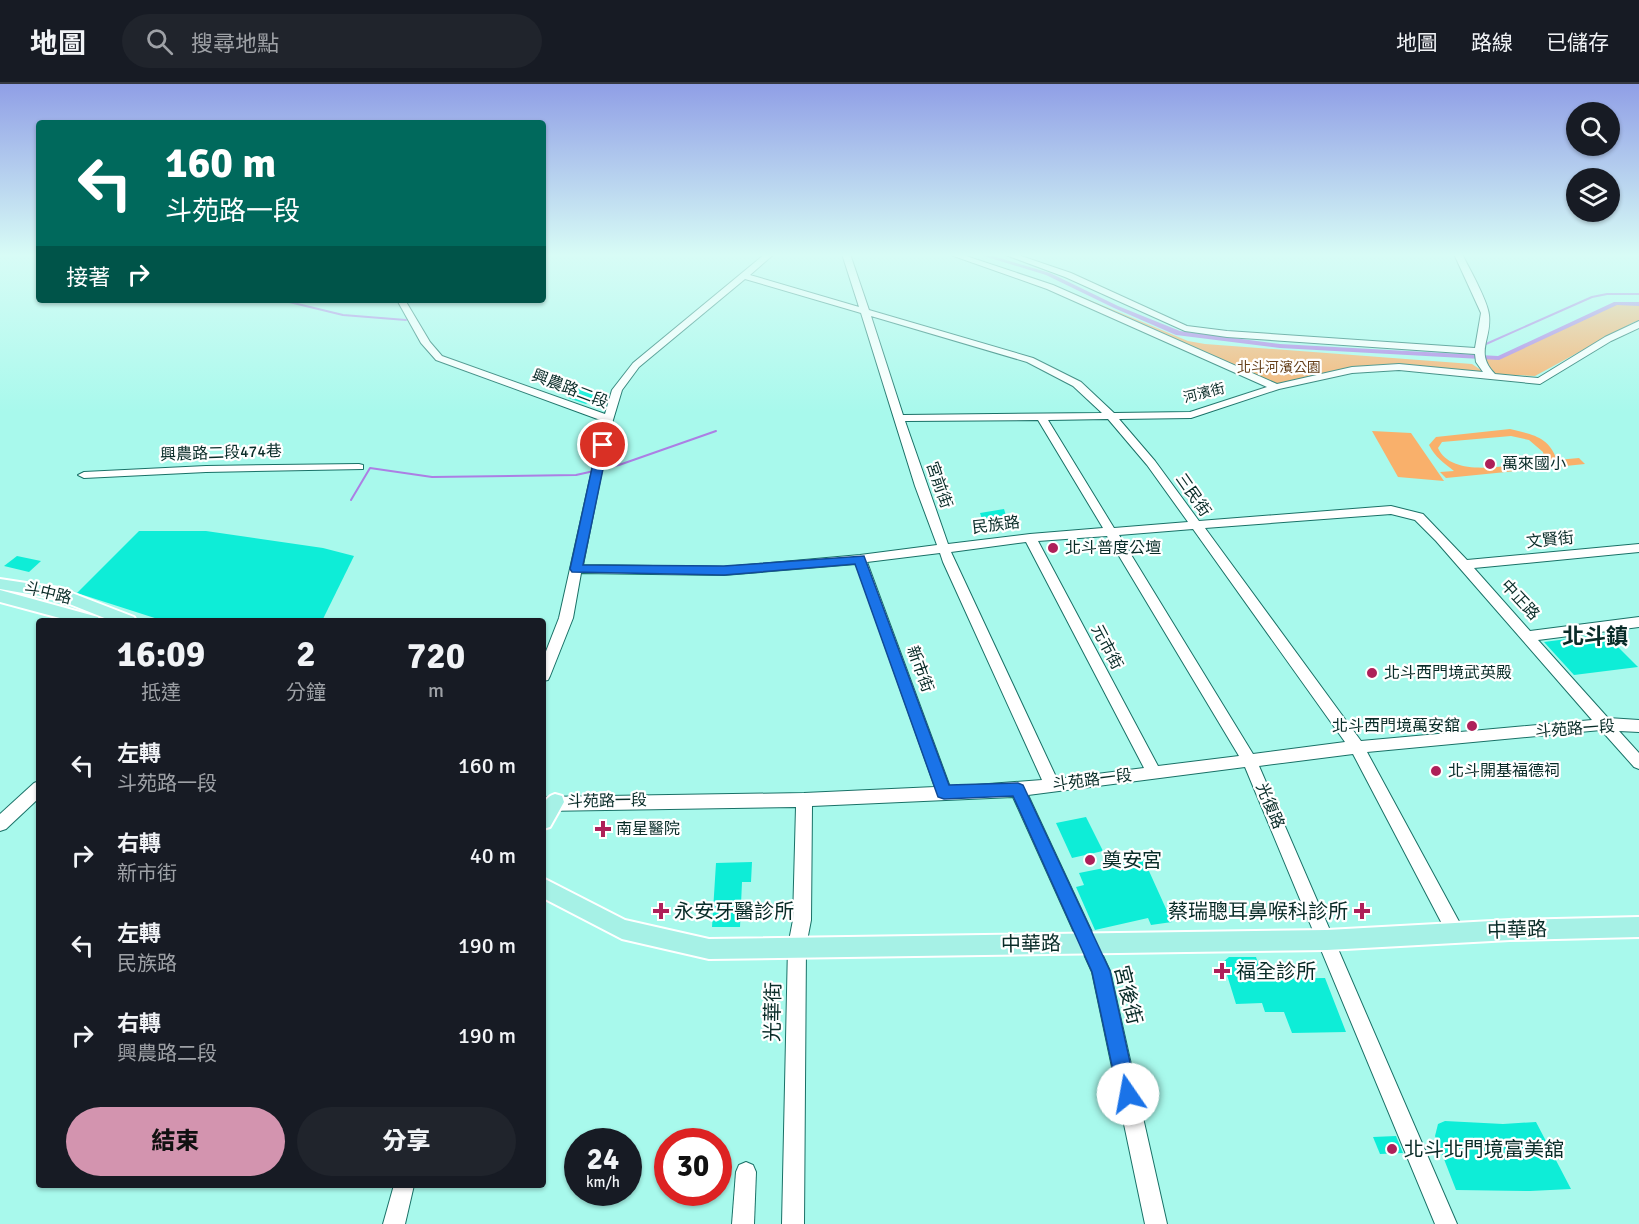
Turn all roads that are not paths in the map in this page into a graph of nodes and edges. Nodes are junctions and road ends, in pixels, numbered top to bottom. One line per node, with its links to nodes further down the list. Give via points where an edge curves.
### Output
1 (405, 307): 16 (street, 興農路二段, via 426,343 440,358)
2 (705, 307): 16 (street, via 636,365 617,390)
3 (852, 307): 8 (street, 三民街)
4 (864, 307): 8 (street, 宮前街)
5 (1094, 307): 12 (street)
6 (1139, 307): 10 (street, via 1185,328 1227,334)
7 (1482, 307): 10 (street, via 1486,323)
8 (865, 311): 13 (street, 三民街, via 1030,360 1077,384); 15 (street, 宮前街)
9 (1639, 324): 11 (street, 河濱街, via 1540,381)
10 (1478, 351): 11 (street, via 1485,370)
11 (1494, 378): 12 (street, 河濱街, via 1399,367 1352,370)
12 (1276, 387): 13 (street, 河濱街, via 1191,414)
13 (1110, 414): 14 (street, 河濱街); 20 (street, 三民街, via 1151,463)
14 (1041, 416): 15 (street, 河濱街); 21 (street, 光復路)
15 (900, 418): 23 (street, 宮前街)
16 (608, 420): 27 (street, 興農路二段)
17 (359, 466): 18 (street, 興農路二段474巷)
18 (84, 475)
19 (1419, 517): 20 (street, 民族路, via 1391,510); 26 (street, 中正路)
20 (1194, 525): 21 (street, 民族路); 37 (street, 三民街)
21 (1110, 531): 22 (street, 民族路); 38 (street, 光復路)
22 (1030, 537): 23 (street, 民族路); 40 (street, 元市街)
23 (944, 547): 25 (street, 民族路); 41 (street, 宮前街)
24 (1639, 548): 26 (street, 文賢街)
25 (860, 559): 27 (street, 民族路, via 724,571); 44 (street, 新市街)
26 (1464, 565): 33 (street, 中正路)
27 (576, 569): 34 (street, 興農路二段, via 566,618)
28 (0, 584): 31 (main road, 斗中路, via 59,594)
29 (0, 596): 30 (main road, 斗中路)
30 (81, 618)
31 (120, 618)
32 (1639, 622): 33 (street)
33 (1528, 636): 35 (street, 中正路)
34 (546, 668)
35 (1607, 724): 36 (street, 斗苑路一段); 37 (street, 斗苑路一段); 39 (street, 中正路)
36 (1639, 726)
37 (1358, 747): 38 (street, 斗苑路一段); 50 (street, 三民街)
38 (1249, 760): 40 (street, 斗苑路一段); 51 (street, 光復路)
39 (1639, 763)
40 (1154, 773): 41 (street, 斗苑路一段)
41 (1052, 785): 42 (street, 斗苑路一段)
42 (1018, 790): 44 (street, 斗苑路一段); 52 (street, 宮後街)
43 (36, 791): 47 (street)
44 (944, 792): 45 (street, 斗苑路一段)
45 (804, 800): 46 (street, 斗苑路一段); 53 (street, 光華街, via 802,920)
46 (549, 803)
47 (0, 824)
48 (548, 894): 53 (main road, 中華路, via 622,929 677,943 709,949)
49 (1639, 927): 50 (main road, 中華路)
50 (1456, 933): 51 (main road, 中華路)
51 (1328, 940): 52 (main road, 中華路); 60 (street, 光復路)
52 (1089, 943): 53 (main road, 中華路); 59 (street, 宮後街, via 1101,971)
53 (797, 946): 58 (street, 光華街)
54 (746, 1173): 57 (street)
55 (403, 1188): 56 (street)
56 (394, 1224)
57 (743, 1224)
58 (793, 1224)
59 (1156, 1224)
60 (1446, 1224)

